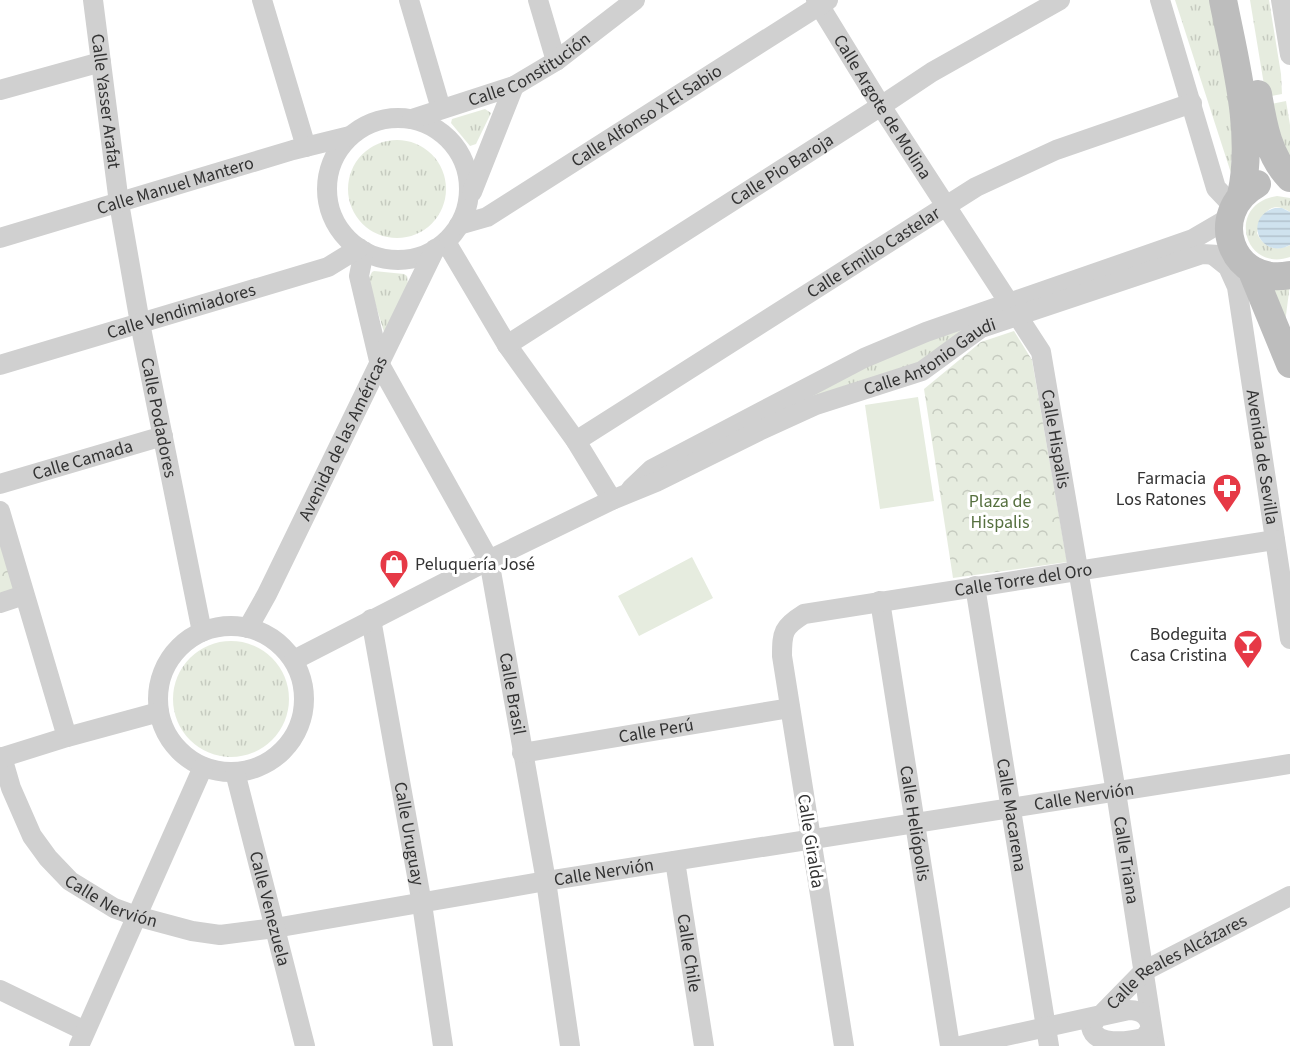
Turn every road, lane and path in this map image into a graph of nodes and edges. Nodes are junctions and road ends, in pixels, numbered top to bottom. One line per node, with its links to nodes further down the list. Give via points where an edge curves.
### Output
1 (93, 0): 13 (street, Calle Yasser Arafat)
2 (262, 0): 22 (street)
3 (409, 0): 19 (street)
4 (538, 0): 14 (street)
5 (635, 0): 14 (street, Calle Constitución)
6 (1060, 0): 18 (street, Calle Pio Baroja, via 932,72)
7 (1160, 0): 17 (street)
8 (1223, 0): 27 (main road, via 1245,125 1246,163)
9 (1240, 0): 23 (main road, via 1264,125 1276,157)
10 (1281, 0): 12 (street)
11 (821, 2): 18 (street, Calle Argote de Molina); 28 (street, Calle Alfonso X El Sabio, via 487,217)
12 (1290, 55)
13 (101, 62): 16 (street); 25 (street, Calle Yasser Arafat)
14 (556, 62): 15 (street, Calle Constitución)
15 (514, 86): 19 (street, Calle Constitución); 24 (street)
16 (0, 90)
17 (1192, 103): 26 (street, Calle Emilio Castelar, via 1056,150); 27 (street)
18 (881, 106): 26 (street, Calle Argote de Molina); 38 (street, Calle Pio Baroja)
19 (441, 109): 20 (street, Calle Constitución)
20 (412, 119): 21 (street, via 382,119 368,123); 24 (street, via 437,129 460,153 468,173)
21 (350, 136): 22 (street, Calle Manuel Mantero); 31 (street, via 330,164 326,190 335,223)
22 (306, 147): 25 (street, Calle Manuel Mantero)
23 (1290, 179): 27 (main road, via 1262,181)
24 (468, 200): 28 (street)
25 (119, 202): 29 (street, Calle Manuel Mantero); 37 (street, Calle Podadores)
26 (946, 205): 35 (street, Calle Argote de Molina); 43 (street, Calle Emilio Castelar)
27 (1226, 207): 33 (main road, via 1229,238); 35 (street, Calle Antonio Gaudi, via 1193,239)
28 (459, 225): 30 (street)
29 (0, 238)
30 (441, 245): 31 (street, via 419,257 400,260); 38 (street); 41 (street, Avenida de las Américas)
31 (362, 250): 37 (street, Calle Vendimiadores, via 328,267); 41 (street, Calle Brasil, via 359,276)
32 (1208, 253): 33 (street); 35 (street, Calle Antonio Gaudi); 36 (street, via 1225,263 1233,274)
33 (1247, 266): 34 (main road, via 1273,277); 36 (street); 39 (main road)
34 (1290, 275)
35 (1012, 309): 45 (street, Calle Antonio Gaudi, via 915,375 816,405); 45 (street, Calle Antonio Gaudi, via 926,332 864,358 652,469); 49 (street, Calle Hispalis, via 1041,352)
36 (1240, 311): 47 (street, Avenida de Sevilla)
37 (140, 323): 40 (street, Calle Vendimiadores); 42 (street, Calle Podadores)
38 (507, 345): 43 (street)
39 (1290, 364)
40 (0, 365)
41 (380, 365): 48 (street, Calle Brasil); 55 (street, Avenida de las Américas)
42 (163, 436): 44 (street, Calle Camada); 56 (street, Calle Podadores)
43 (576, 441): 45 (street)
44 (0, 484)
45 (620, 496): 48 (street, Calle Antonio Gaudi)
46 (0, 511): 51 (street)
47 (1275, 540): 49 (street, Calle Torre del Oro); 58 (street, Avenida de Sevilla)
48 (489, 560): 54 (street, Calle Antonio Gaudi); 63 (street, Calle Brasil)
49 (1078, 569): 50 (street, Calle Torre del Oro); 68 (street, Calle Triana)
50 (975, 586): 52 (street, Calle Torre del Oro); 69 (street, Calle Macarena)
51 (24, 595): 53 (street); 62 (street)
52 (880, 601): 57 (street, Calle Torre del Oro, via 804,614 790,623); 70 (street, Calle Heliópolis)
53 (0, 603)
54 (371, 620): 59 (street, Calle Antonio Gaudi); 75 (street, Calle Uruguay)
55 (248, 628): 56 (street, via 225,626); 59 (street, via 274,640)
56 (202, 632): 61 (street, via 181,646 167,665 159,688)
57 (782, 636): 60 (street, Calle Giralda)
58 (1290, 639)
59 (294, 660): 67 (street, via 305,695 295,735 270,761)
60 (790, 708): 63 (street, Calle Perú); 71 (street, Calle Giralda)
61 (159, 712): 62 (street); 66 (street, via 173,743)
62 (67, 737): 64 (street)
63 (522, 753): 73 (street, Calle Brasil)
64 (1, 758): 76 (street, Calle Nervión, via 32,836 48,858 70,881 114,908)
65 (1290, 764): 68 (street, Calle Nervión)
66 (203, 766): 67 (street); 76 (street)
67 (235, 772): 77 (street, Calle Venezuela)
68 (1116, 792): 69 (street, Calle Nervión); 78 (street, Calle Triana)
69 (1012, 809): 70 (street, Calle Nervión); 82 (street, Calle Macarena)
70 (915, 822): 71 (street, Calle Nervión); 89 (street, Calle Heliópolis)
71 (811, 839): 72 (street, Calle Nervión); 88 (street, Calle Giralda)
72 (675, 861): 73 (street, Calle Nervión); 87 (street, Calle Chile)
73 (546, 881): 75 (street, Calle Nervión); 86 (street, Calle Brasil)
74 (1290, 896): 78 (street, Calle Reales Alcázares)
75 (422, 904): 77 (street, Calle Nervión); 85 (street, Calle Uruguay)
76 (136, 916): 77 (street, Calle Nervión, via 206,934); 83 (street)
77 (275, 928): 84 (street, Calle Venezuela)
78 (1144, 971): 80 (street, Calle Reales Alcázares); 81 (street, Calle Triana)
79 (0, 990): 83 (street)
80 (1101, 1015): 81 (street, via 1137,1010); 81 (street, via 1092,1029 1105,1044 1142,1039); 82 (street, Calle Reales Alcázares)
81 (1151, 1024): 91 (street, Calle Triana)
82 (1047, 1036): 90 (street, Calle Reales Alcázares)
83 (82, 1038)
84 (305, 1046)
85 (443, 1046)
86 (570, 1046)
87 (704, 1046)
88 (844, 1046)
89 (950, 1046)
90 (960, 1046)
91 (1155, 1046)

